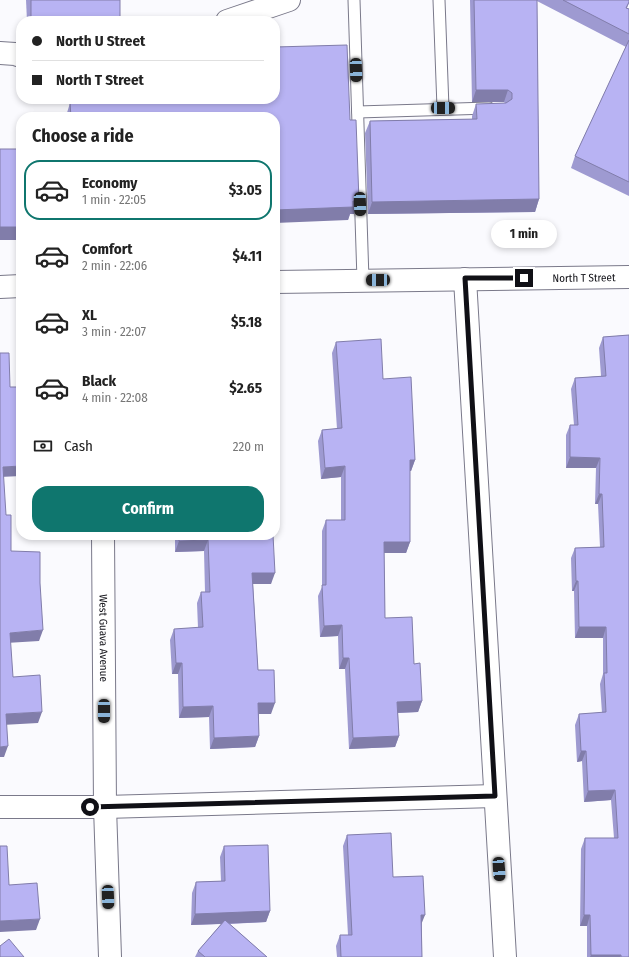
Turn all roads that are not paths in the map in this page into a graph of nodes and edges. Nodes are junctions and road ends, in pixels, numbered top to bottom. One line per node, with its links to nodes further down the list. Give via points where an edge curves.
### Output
1 (289, 0): 4 (street)
2 (354, 0): 9 (lane)
3 (439, 0): 7 (lane)
4 (241, 16)
5 (0, 53): 6 (street)
6 (16, 54)
7 (443, 108): 8 (lane); 9 (lane)
8 (501, 108)
9 (358, 112): 12 (lane)
10 (629, 277): 11 (street, North T Street)
11 (465, 278): 12 (street, North T Street); 17 (street)
12 (363, 280): 13 (street, North T Street)
13 (280, 282)
14 (16, 286): 15 (street)
15 (0, 287)
16 (103, 540): 19 (street, West Guava Avenue)
17 (495, 796): 19 (street); 21 (street)
18 (0, 807): 19 (street)
19 (105, 807): 20 (street, West Guava Avenue)
20 (110, 957)
21 (504, 957)

